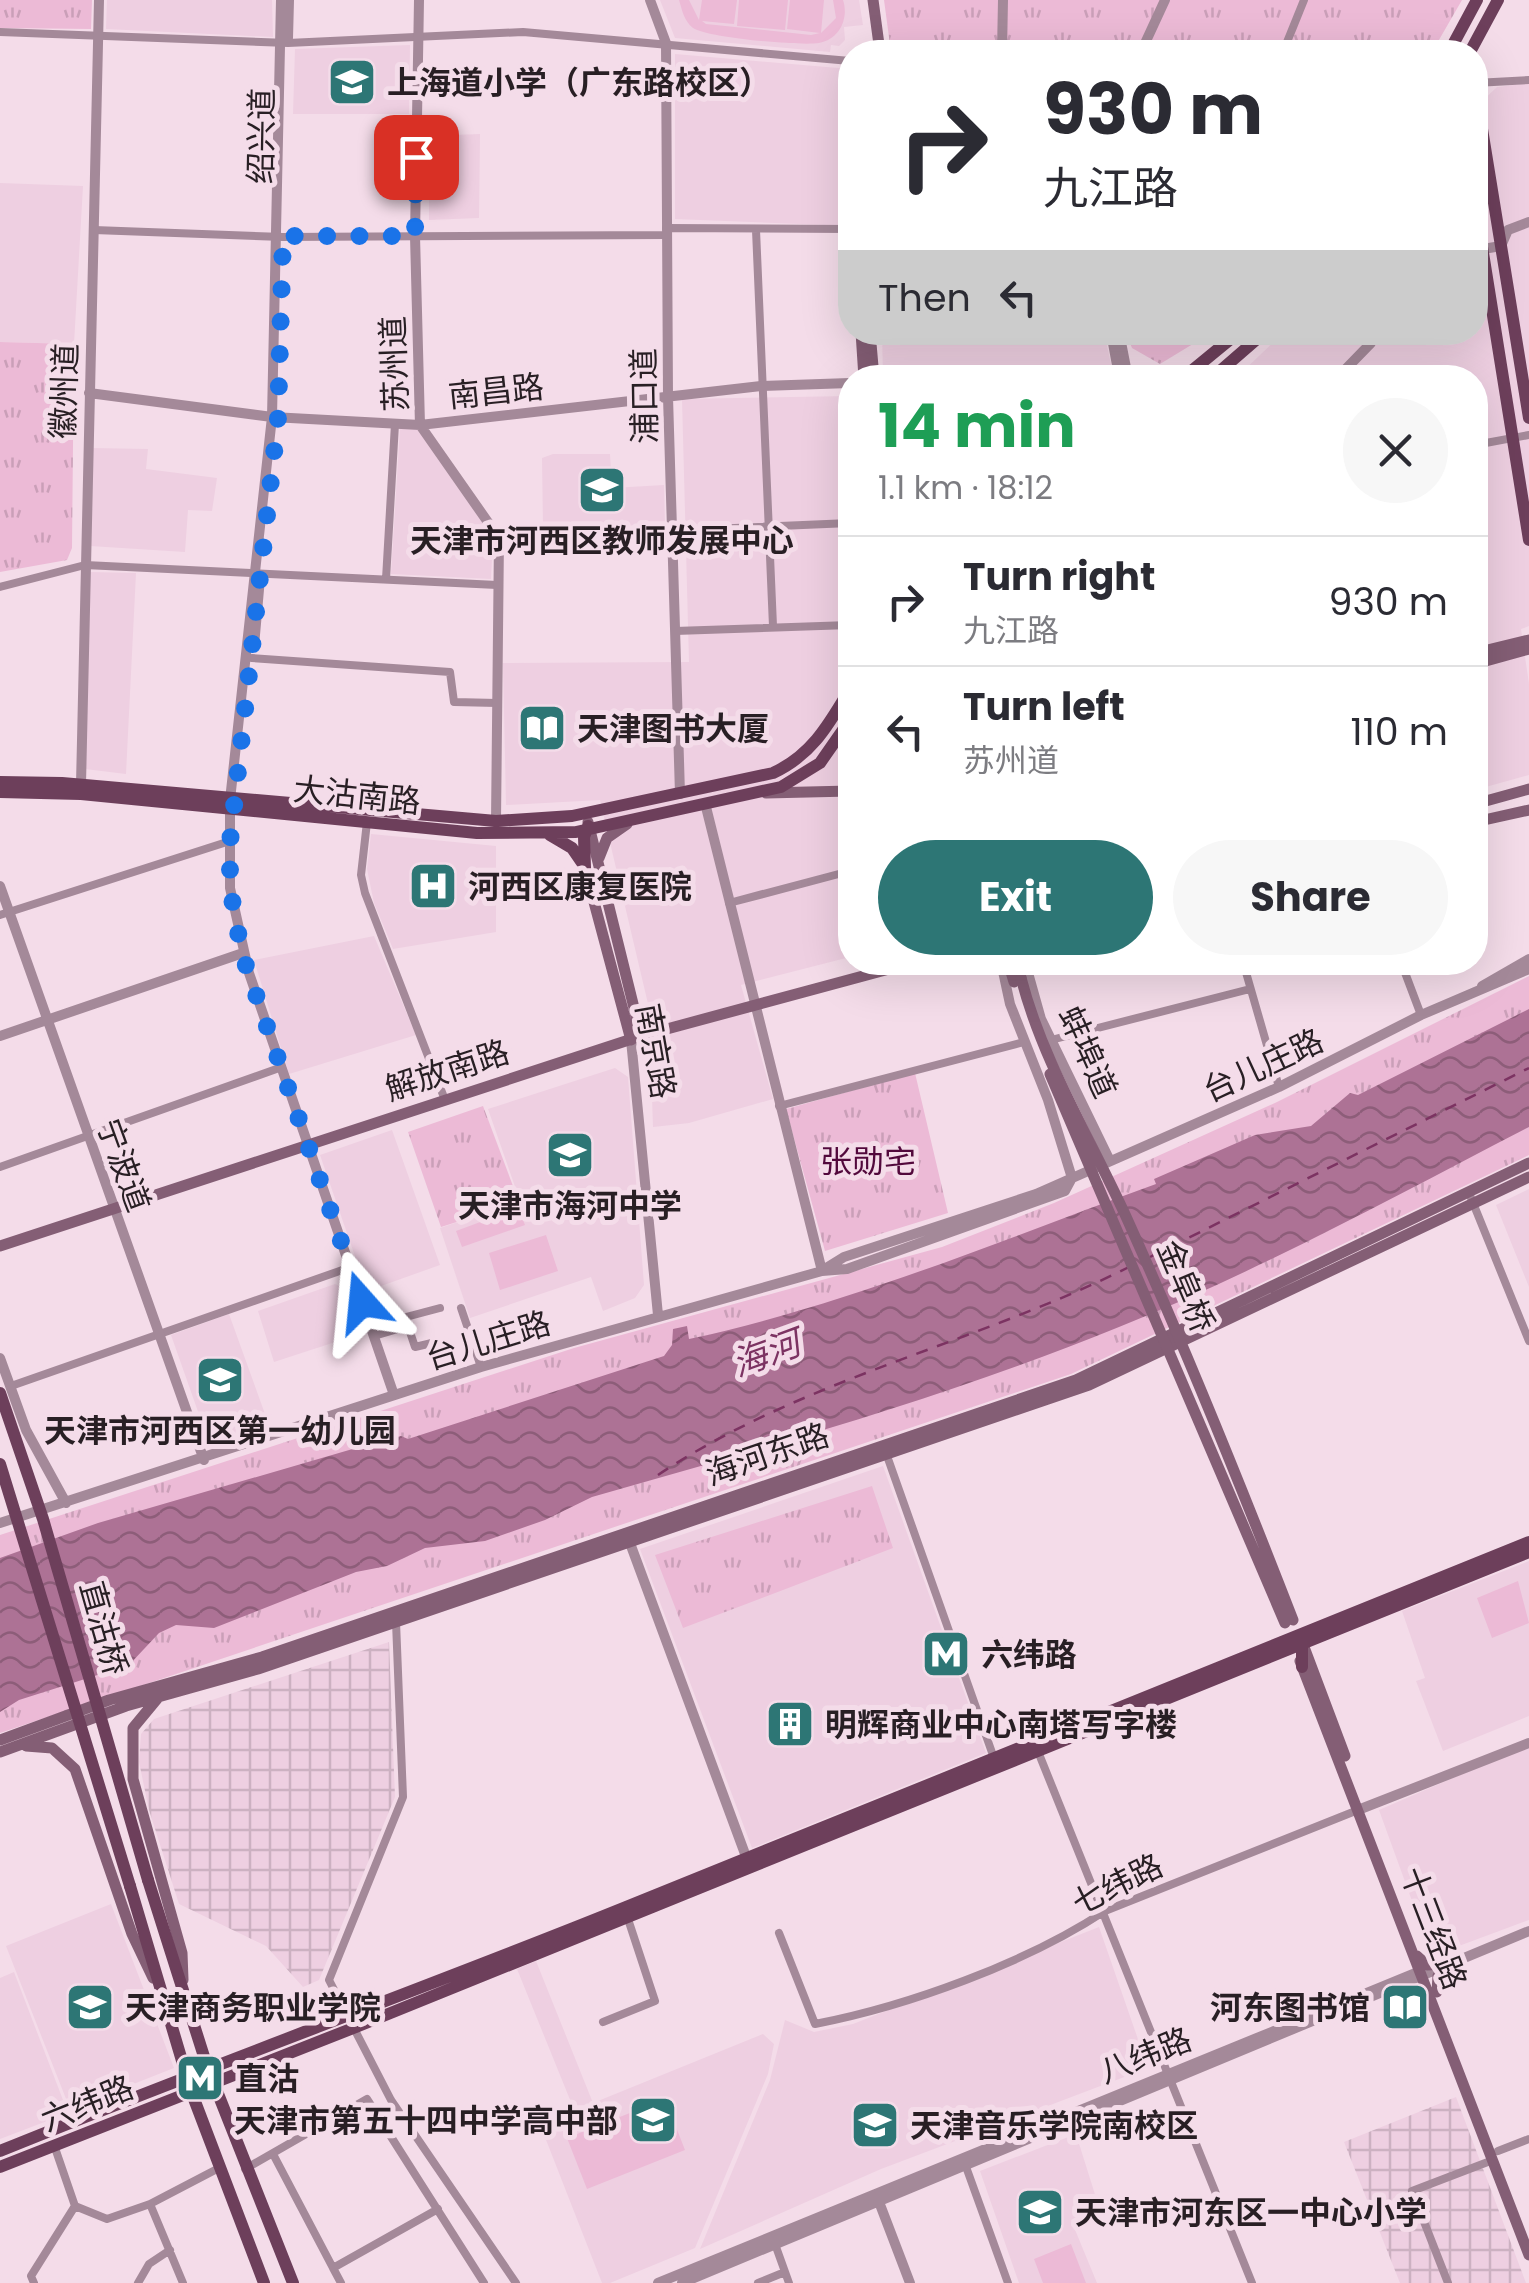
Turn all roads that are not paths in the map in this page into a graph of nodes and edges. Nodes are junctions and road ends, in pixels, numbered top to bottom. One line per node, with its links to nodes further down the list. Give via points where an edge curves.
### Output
1 (99, 0): 13 (street, 徽州道)
2 (285, 0): 23 (street, 绍兴道)
3 (419, 0): 14 (street, 苏州道)
4 (650, 0): 24 (street, 浦口道)
5 (870, 0): 15 (main road); 16 (main road)
6 (1003, 0): 17 (street)
7 (1166, 0): 18 (street)
8 (1304, 0): 19 (street)
9 (1477, 0): 20 (main road)
10 (1498, 0): 12 (main road)
11 (0, 32): 13 (street)
12 (1480, 32): 21 (main road); 22 (main road)
13 (99, 37): 23 (street); 32 (street, 徽州道)
14 (417, 39): 23 (street); 24 (street, via 523,32); 36 (street, 苏州道)
15 (872, 40)
16 (878, 40)
17 (1002, 40)
18 (1147, 40)
19 (1288, 40)
20 (1460, 40)
21 (1471, 40)
22 (1479, 40)
23 (285, 42): 35 (street, 绍兴道)
24 (666, 43): 25 (street); 34 (street, 浦口道)
25 (838, 60)
26 (1529, 80): 27 (street)
27 (1488, 84)
28 (1488, 166): 29 (main road)
29 (1495, 209): 30 (street, via 1506,222); 37 (main road)
30 (1525, 223): 37 (street, via 1508,230)
31 (838, 229): 33 (street)
32 (94, 230): 35 (street); 50 (street, 徽州道)
33 (756, 230): 34 (street); 49 (street)
34 (666, 232): 36 (street); 51 (street, 浦口道)
35 (280, 236): 36 (street); 52 (street, 绍兴道)
36 (415, 236): 55 (street, 苏州道)
37 (1501, 246): 38 (street); 41 (main road)
38 (1488, 249)
39 (1488, 286): 57 (main road)
40 (1528, 320): 41 (street)
41 (1513, 322): 53 (main road)
42 (1223, 345): 45 (main road)
43 (1250, 345): 46 (main road)
44 (1369, 345): 47 (street)
45 (1199, 365)
46 (1227, 365)
47 (1350, 365)
48 (838, 383): 49 (street, 南昌路)
49 (761, 386): 51 (street, 南昌路); 60 (street)
50 (89, 393): 52 (street, 南昌路); 64 (street, 徽州道)
51 (668, 397): 55 (street, 南昌路); 61 (street, 浦口道)
52 (275, 417): 54 (street, 南昌路); 65 (street, 绍兴道)
53 (1529, 418)
54 (395, 424): 55 (street, 南昌路); 66 (street)
55 (420, 425): 62 (street, 苏州道)
56 (1529, 435): 57 (street)
57 (1512, 438): 58 (street); 63 (main road)
58 (1488, 443)
59 (838, 524): 60 (street)
60 (768, 529): 61 (street); 70 (street)
61 (672, 533): 62 (street); 71 (street, 浦口道)
62 (499, 538): 67 (street)
63 (1529, 540)
64 (85, 565): 65 (street); 68 (street); 81 (street, 徽州道)
65 (258, 573): 66 (street); 75 (street, 绍兴道); 88 (street, 绍兴道)
66 (386, 579): 67 (street)
67 (498, 586): 77 (street)
68 (0, 587)
69 (838, 624): 70 (street)
70 (772, 626): 71 (street)
71 (675, 631): 86 (street, 浦口道)
72 (1529, 640): 74 (main road)
73 (1529, 648): 76 (main road)
74 (1488, 651)
75 (252, 658): 77 (street, via 450,672 454,702); 88 (street, 绍兴道)
76 (1488, 660)
77 (496, 703): 93 (street)
78 (838, 707): 86 (main road, via 794,763 753,780)
79 (838, 737): 85 (main road, via 801,778)
80 (0, 782): 81 (main road, 大沽南路)
81 (81, 784): 88 (main road, 大沽南路)
82 (1529, 789): 87 (main road)
83 (838, 791): 85 (main road)
84 (0, 792): 88 (main road, 大沽南路)
85 (766, 793): 89 (main road)
86 (680, 794): 95 (main road, via 625,805)
87 (1488, 800)
88 (232, 803): 91 (main road, 大沽南路); 97 (street, 绍兴道)
89 (706, 807): 94 (main road); 101 (street)
90 (1529, 810): 92 (main road)
91 (367, 818): 93 (main road, 大沽南路); 96 (main road, 大沽南路); 125 (street, via 361,875 368,905)
92 (1488, 819)
93 (496, 822): 95 (main road, 大沽南路, via 545,818)
94 (628, 823): 95 (main road); 98 (main road, via 603,843)
95 (582, 827): 96 (main road, 大沽南路); 98 (main road)
96 (542, 834): 98 (main road, via 567,844)
97 (230, 842): 102 (street); 103 (street, 绍兴道, via 231,900)
98 (592, 868): 120 (main road, 南京路)
99 (838, 874): 101 (street)
100 (0, 886): 102 (street, 宁波道)
101 (729, 903): 116 (street)
102 (4, 913): 118 (street, 宁波道)
103 (242, 954): 118 (street); 123 (street, 绍兴道)
104 (1529, 959): 115 (street, 台儿庄路)
105 (1529, 968): 115 (street, 台儿庄路)
106 (859, 975): 116 (main road, 解放南路)
107 (1007, 975): 122 (street)
108 (1014, 975): 113 (main road)
109 (1019, 975): 113 (main road, 蚌埠道)
110 (1026, 975): 121 (street, 蚌埠道)
111 (1246, 975): 114 (street)
112 (1406, 975): 117 (street)
113 (1018, 980): 159 (main road, 金阜桥, bridge)
114 (1250, 989): 121 (street); 124 (street)
115 (1473, 993): 117 (street, 台儿庄路)
116 (752, 1004): 120 (main road, 解放南路); 126 (street)
117 (1420, 1016): 124 (street, 台儿庄路)
118 (46, 1020): 119 (street); 127 (street, 宁波道)
119 (0, 1036)
120 (636, 1038): 125 (main road, 解放南路); 141 (street, 南京路)
121 (1051, 1040): 129 (street, 蚌埠道)
122 (1024, 1042): 126 (street); 132 (street)
123 (282, 1067): 127 (street); 128 (street, 绍兴道)
124 (1279, 1087): 129 (street, 台儿庄路)
125 (446, 1100): 128 (main road, 解放南路)
126 (779, 1106): 138 (street)
127 (86, 1135): 131 (street); 135 (street, 宁波道)
128 (310, 1143): 135 (main road, 解放南路); 137 (street, 绍兴道)
129 (1110, 1162): 132 (street, 台儿庄路)
130 (1529, 1163): 134 (main road, 海河东路)
131 (0, 1167)
132 (1072, 1178): 138 (street, 台儿庄路)
133 (1529, 1178): 134 (main road, 海河东路)
134 (1471, 1198): 145 (street); 151 (main road, 海河东路, via 1089,1385)
135 (113, 1208): 136 (main road, 解放南路); 143 (street, 宁波道)
136 (0, 1246)
137 (351, 1267): 143 (street); 144 (street, 绍兴道)
138 (822, 1271): 141 (street, 台儿庄路)
139 (440, 1308): 142 (street, via 406,1317)
140 (460, 1308): 148 (street)
141 (658, 1315): 148 (street, 台儿庄路)
142 (408, 1326): 144 (street); 146 (street, via 416,1347)
143 (159, 1336): 149 (street); 152 (street, 宁波道)
144 (374, 1336): 150 (street, 绍兴道)
145 (1529, 1341)
146 (436, 1342)
147 (0, 1358): 149 (street)
148 (481, 1367): 150 (street, 台儿庄路)
149 (5, 1390): 154 (street); 180 (main road, 直沽桥, bridge)
150 (394, 1395): 152 (street, 台儿庄路)
151 (885, 1449): 156 (main road, 海河东路); 169 (street)
152 (204, 1460): 154 (street, 台儿庄路)
153 (0, 1464): 179 (main road, 直沽桥, bridge)
154 (66, 1504): 155 (street, 台儿庄路)
155 (0, 1523)
156 (628, 1536): 160 (main road, 海河东路); 165 (main road, 海河东路); 171 (street)
157 (1529, 1542): 161 (main road, 六纬路)
158 (1529, 1552): 162 (main road, 六纬路)
159 (1289, 1621): 161 (main road); 162 (main road, 十三经路)
160 (396, 1622): 164 (main road, 海河东路); 181 (street, via 403,1797 329,1980)
161 (1319, 1626): 162 (main road, 六纬路)
162 (1299, 1641): 163 (main road); 167 (main road, 六纬路); 170 (main road, 十三经路)
163 (1302, 1667): 170 (main road, 十三经路)
164 (159, 1697): 168 (main road, 海河东路); 180 (main road, via 133,1728 132,1779 182,1953)
165 (0, 1740)
166 (1529, 1743): 170 (street, 七纬路)
167 (1035, 1746): 169 (main road, 六纬路); 172 (street)
168 (6, 1750): 179 (main road, via 52,1748 75,1768 132,1934)
169 (996, 1762): 171 (main road, 六纬路)
170 (1361, 1809): 172 (street, 七纬路); 177 (main road, 十三经路); 177 (main road, 十三经路)
171 (748, 1863): 173 (main road, 六纬路); 181 (main road, 六纬路)
172 (1105, 1911): 175 (street, 七纬路, via 1070,1934 906,2002 815,2024); 185 (street)
173 (628, 1916): 181 (main road, 六纬路); 182 (street, via 655,2001)
174 (1529, 1931): 176 (street)
175 (779, 1933)
176 (1446, 1964): 177 (main road); 178 (main road)
177 (1425, 1971): 178 (main road, 十三经路); 185 (street, 八纬路); 192 (main road, 十三经路)
178 (1438, 1992): 192 (main road, 十三经路)
179 (163, 1996): 184 (main road, 直沽桥)
180 (184, 1999): 183 (main road, 直沽桥)
181 (353, 2022): 183 (main road, 六纬路); 186 (main road, 六纬路); 214 (street, via 390,2100)
182 (603, 2022)
183 (208, 2066): 184 (main road, 六纬路); 186 (main road, 直沽桥)
184 (186, 2076): 187 (main road, 直沽桥); 190 (main road, 六纬路)
185 (1168, 2077): 193 (street, 八纬路); 197 (street, 八纬路); 221 (street)
186 (214, 2083): 187 (main road, 六纬路); 196 (main road, 直沽桥)
187 (191, 2091): 189 (main road, 六纬路); 195 (main road, 直沽桥)
188 (1529, 2140): 192 (street)
189 (54, 2145): 194 (main road, 六纬路); 199 (street)
190 (0, 2152)
191 (274, 2154): 196 (street); 200 (street, via 368,2099); 205 (street)
192 (1496, 2156): 201 (main road, 十三经路); 204 (main road, 十三经路); 222 (street, via 1412,2191)
193 (965, 2164): 197 (street, 八纬路); 220 (street)
194 (0, 2166)
195 (219, 2168): 198 (street); 210 (main road, 直沽桥)
196 (245, 2169): 211 (main road, 直沽桥)
197 (876, 2197): 202 (street, 八纬路); 215 (street, 八纬路); 219 (street)
198 (150, 2204): 199 (street, via 107,2218); 203 (street)
199 (76, 2206): 207 (street, via 31,2276)
200 (438, 2210): 205 (street); 213 (street)
201 (1529, 2234)
202 (775, 2244): 206 (street); 216 (street, 八纬路)
203 (170, 2250): 208 (street, via 148,2264); 209 (street)
204 (1529, 2254)
205 (332, 2268): 212 (street)
206 (786, 2272): 217 (street); 218 (street)
207 (34, 2283)
208 (138, 2283)
209 (183, 2283)
210 (264, 2283)
211 (293, 2283)
212 (341, 2283)
213 (484, 2283)
214 (516, 2283)
215 (658, 2283)
216 (682, 2283)
217 (758, 2283)
218 (790, 2283)
219 (910, 2283)
220 (1008, 2283)
221 (1252, 2283)
222 (1448, 2283)

